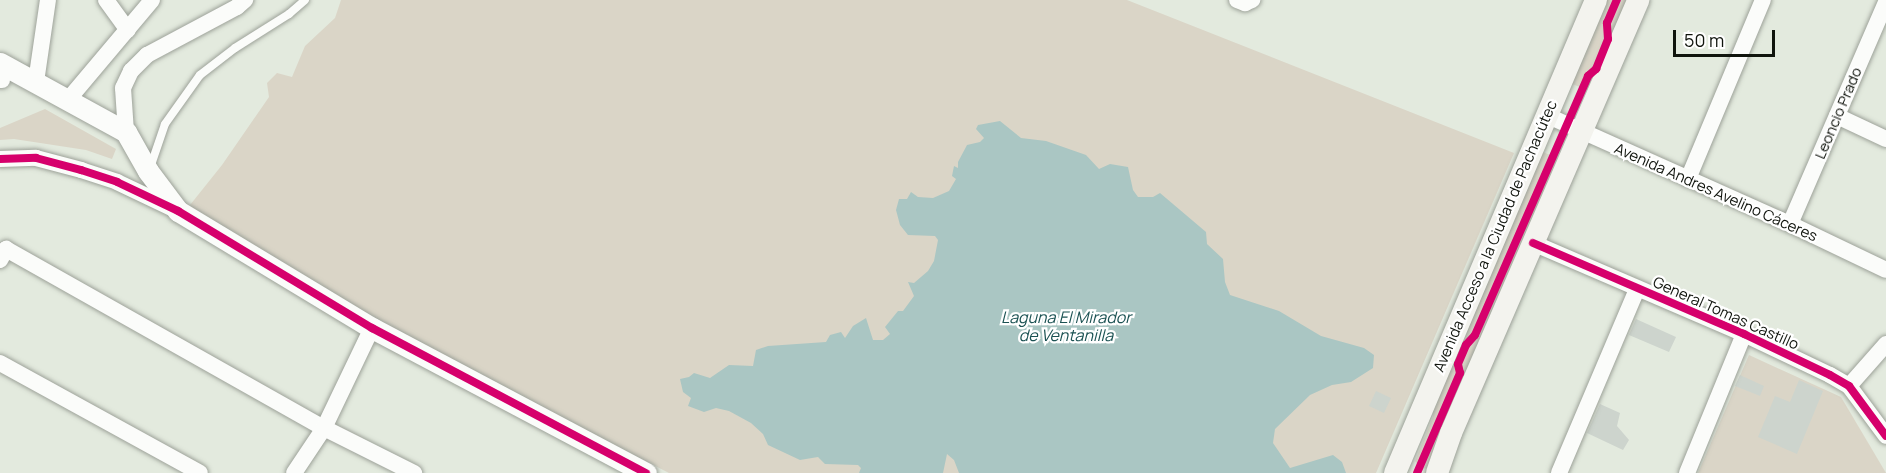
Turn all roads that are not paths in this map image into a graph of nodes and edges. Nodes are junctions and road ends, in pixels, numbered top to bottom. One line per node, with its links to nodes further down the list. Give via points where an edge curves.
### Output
1 (48, 0): 15 (street)
2 (106, 0): 13 (street)
3 (152, 0): 13 (street)
4 (244, 0): 19 (street, via 147,55 131,71 123,88)
5 (305, 0): 23 (lane, via 200,75 165,124)
6 (1237, 0): 7 (street)
7 (1252, 0)
8 (1596, 0): 17 (main road, Avenida Acceso a la Ciudad de Pachacútec)
9 (1638, 0): 20 (main road)
10 (1762, 0): 24 (street)
11 (1886, 2): 12 (street, Leoncio Prado)
12 (1882, 22): 18 (street, Leoncio Prado)
13 (128, 30): 16 (street)
14 (1, 74): 15 (street)
15 (36, 82): 16 (street)
16 (67, 101): 19 (street)
17 (1546, 115): 20 (street, Avenida Andres Avelino Cáceres); 38 (main road, Avenida Acceso a la Ciudad de Pachacútec)
18 (1836, 116): 21 (street); 26 (street, Leoncio Prado)
19 (126, 132): 23 (street)
20 (1583, 132): 24 (street, Avenida Andres Avelino Cáceres); 27 (main road)
21 (1886, 138)
22 (0, 159): 25 (street, via 36,158 81,170)
23 (148, 171): 25 (street)
24 (1688, 179): 26 (street, Avenida Andres Avelino Cáceres)
25 (178, 211): 31 (street)
26 (1790, 224): 29 (street, Avenida Andres Avelino Cáceres)
27 (1533, 243): 30 (street, General Tomas Castillo); 43 (main road)
28 (0, 260): 36 (street, via 6,249)
29 (1886, 270)
30 (1637, 289): 32 (street, General Tomas Castillo); 44 (street)
31 (372, 328): 36 (street); 42 (street)
32 (1744, 334): 35 (street, General Tomas Castillo); 45 (street)
33 (1886, 344): 35 (street)
34 (0, 363): 39 (street)
35 (1849, 386): 37 (street, General Tomas Castillo)
36 (324, 428): 40 (street); 41 (street)
37 (1886, 436)
38 (1403, 470)
39 (200, 473)
40 (294, 473)
41 (414, 473)
42 (646, 473)
43 (1437, 473)
44 (1559, 473)
45 (1687, 473)

